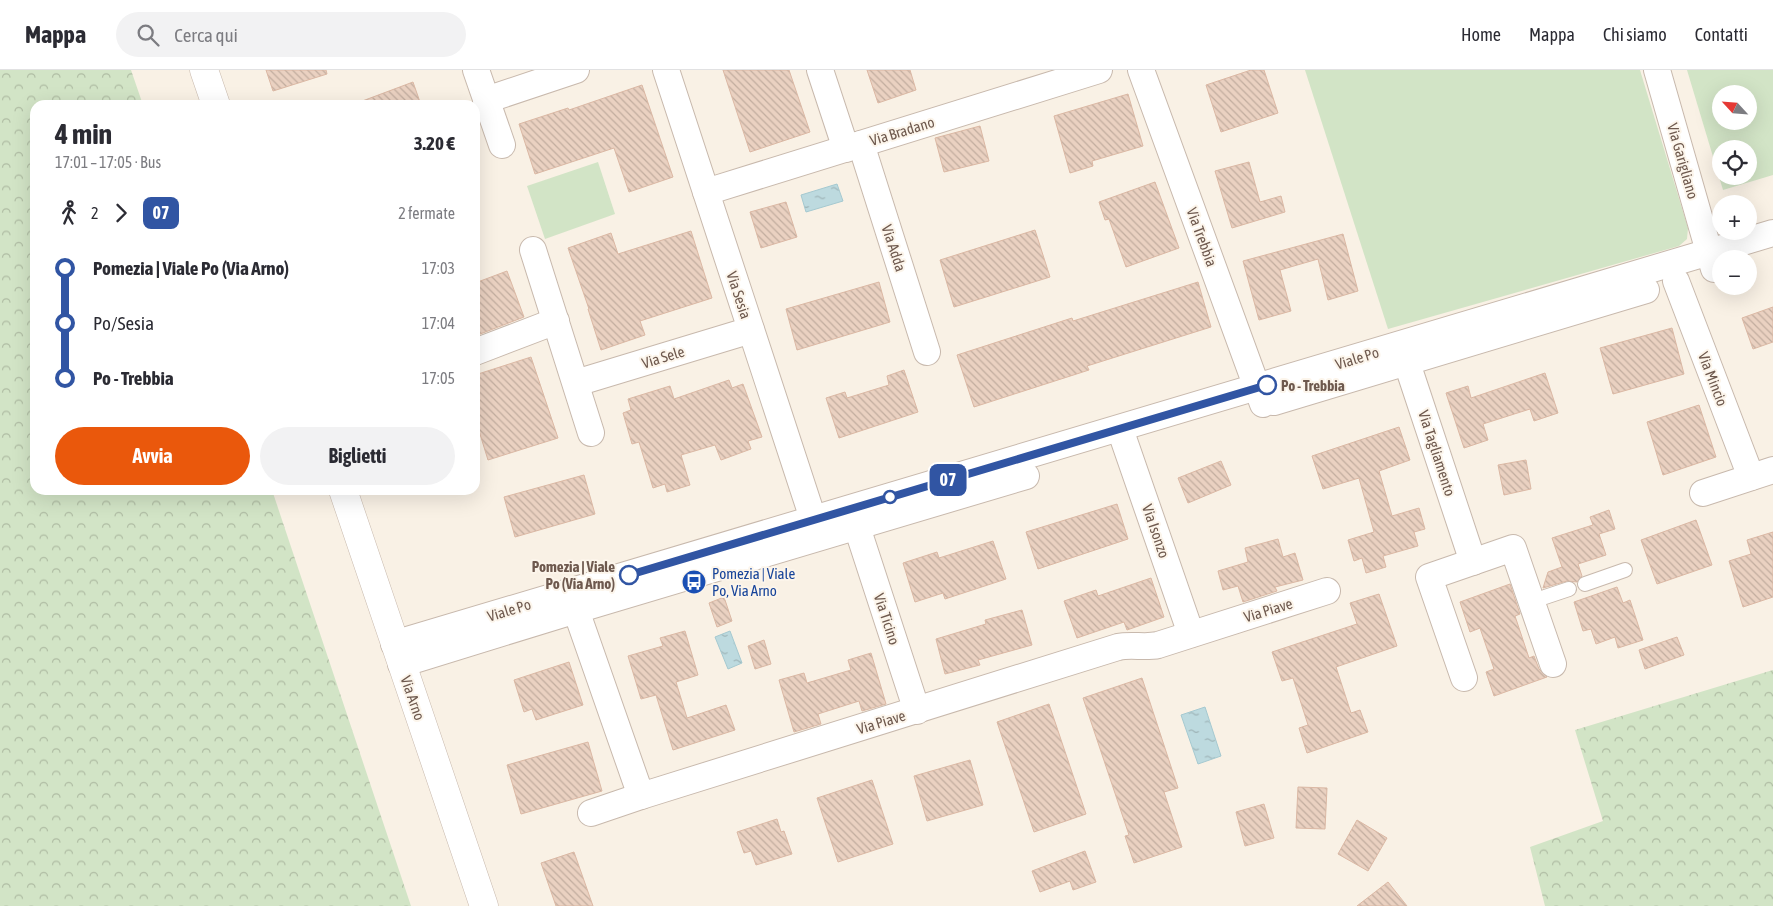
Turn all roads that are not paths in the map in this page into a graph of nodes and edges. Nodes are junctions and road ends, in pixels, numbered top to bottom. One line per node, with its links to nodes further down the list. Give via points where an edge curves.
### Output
1 (204, 70): 9 (street)
2 (476, 70): 10 (street)
3 (576, 70): 10 (street)
4 (666, 70): 13 (street, Via Sesia)
5 (820, 70): 12 (street, Via Adda)
6 (1099, 70): 12 (street, Via Bradano)
7 (1141, 70): 29 (street, Via Trebbia)
8 (1657, 70): 18 (street, Via Garigliano)
9 (214, 100)
10 (486, 100): 11 (street)
11 (502, 145)
12 (853, 147): 13 (street, Via Bradano); 26 (street, Via Adda)
13 (706, 192): 24 (street, Via Sesia)
14 (1773, 233): 16 (street, Viale Po)
15 (533, 250): 23 (street)
16 (1740, 250)
17 (1773, 252): 19 (street)
18 (1712, 253)
19 (1757, 257)
20 (1712, 264): 22 (street, Viale Po)
21 (1712, 264): 27 (street, Viale Po)
22 (1676, 282): 27 (street, Viale Po); 32 (street, Via Mincio)
23 (556, 322): 25 (street); 28 (street)
24 (751, 330): 28 (street, Via Sele); 36 (street, Via Sesia)
25 (480, 350)
26 (927, 352)
27 (1404, 354): 29 (street, Viale Po); 37 (street, Via Tagliamento)
28 (576, 383): 30 (street)
29 (1260, 396): 31 (street, Viale Po)
30 (591, 433)
31 (1123, 437): 35 (street, Viale Po); 36 (street, Viale Po); 44 (street, Via Isonzo)
32 (1762, 474): 33 (street, Via Mincio)
33 (1703, 493)
34 (345, 495): 45 (street, Via Arno)
35 (857, 527): 36 (street, Viale Po); 48 (street, Via Ticino)
36 (816, 529): 43 (street, Viale Po)
37 (1473, 562): 46 (street, via 1513,548); 47 (street, via 1429,577)
38 (1625, 570): 39 (lane)
39 (1585, 584)
40 (1569, 589): 42 (lane)
41 (1327, 591): 44 (street, Via Piave)
42 (1545, 597)
43 (573, 601): 45 (street, Viale Po); 49 (street)
44 (1191, 634): 48 (street, Via Piave, via 1155,646 1118,647)
45 (398, 654): 51 (street, Via Arno)
46 (1553, 664)
47 (1464, 678)
48 (917, 711): 49 (street, Via Piave)
49 (641, 796): 50 (street, Via Piave)
50 (591, 813)
51 (484, 906)

